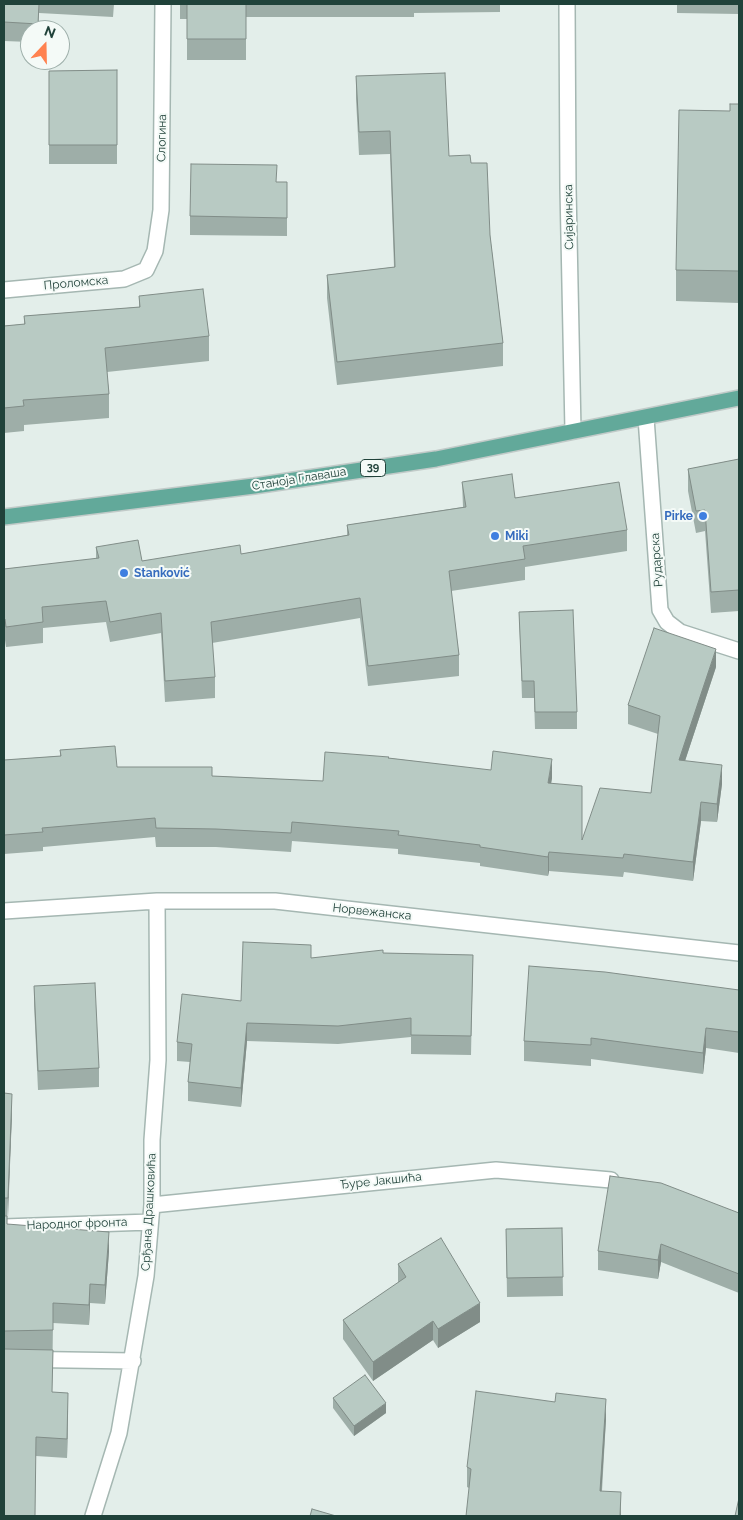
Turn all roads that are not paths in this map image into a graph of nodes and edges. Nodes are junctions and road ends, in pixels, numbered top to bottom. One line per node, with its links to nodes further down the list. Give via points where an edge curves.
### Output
1 (164, 4): 3 (street, Слогина, via 161,210 155,251)
2 (567, 4): 7 (street, Сијаринска)
3 (146, 270): 4 (street, Проломска, via 124,279)
4 (4, 290)
5 (739, 398): 6 (main road, Станоја Главаша / 39)
6 (646, 418): 7 (main road, Станоја Главаша / 39); 9 (street, Рударска, via 660,610 667,622 680,632)
7 (573, 431): 8 (main road, Станоја Главаша / 39, via 436,458 254,486)
8 (4, 517)
9 (739, 651)
10 (157, 901): 11 (street, Норвежанска); 12 (street, Норвежанска, via 275,901); 14 (street, Срђана Драшковића, via 158,1060 152,1140)
11 (4, 911)
12 (739, 952)
13 (611, 1180): 14 (street, Ђуре Јакшића, via 496,1170)
14 (152, 1205): 15 (street, Срђана Драшковића)
15 (150, 1222): 16 (street, Народног фронта); 18 (street, Срђана Драшковића, via 146,1276)
16 (4, 1227)
17 (4, 1358): 18 (street)
18 (133, 1361): 19 (street, Срђана Драшковића, via 119,1433)
19 (93, 1516)

